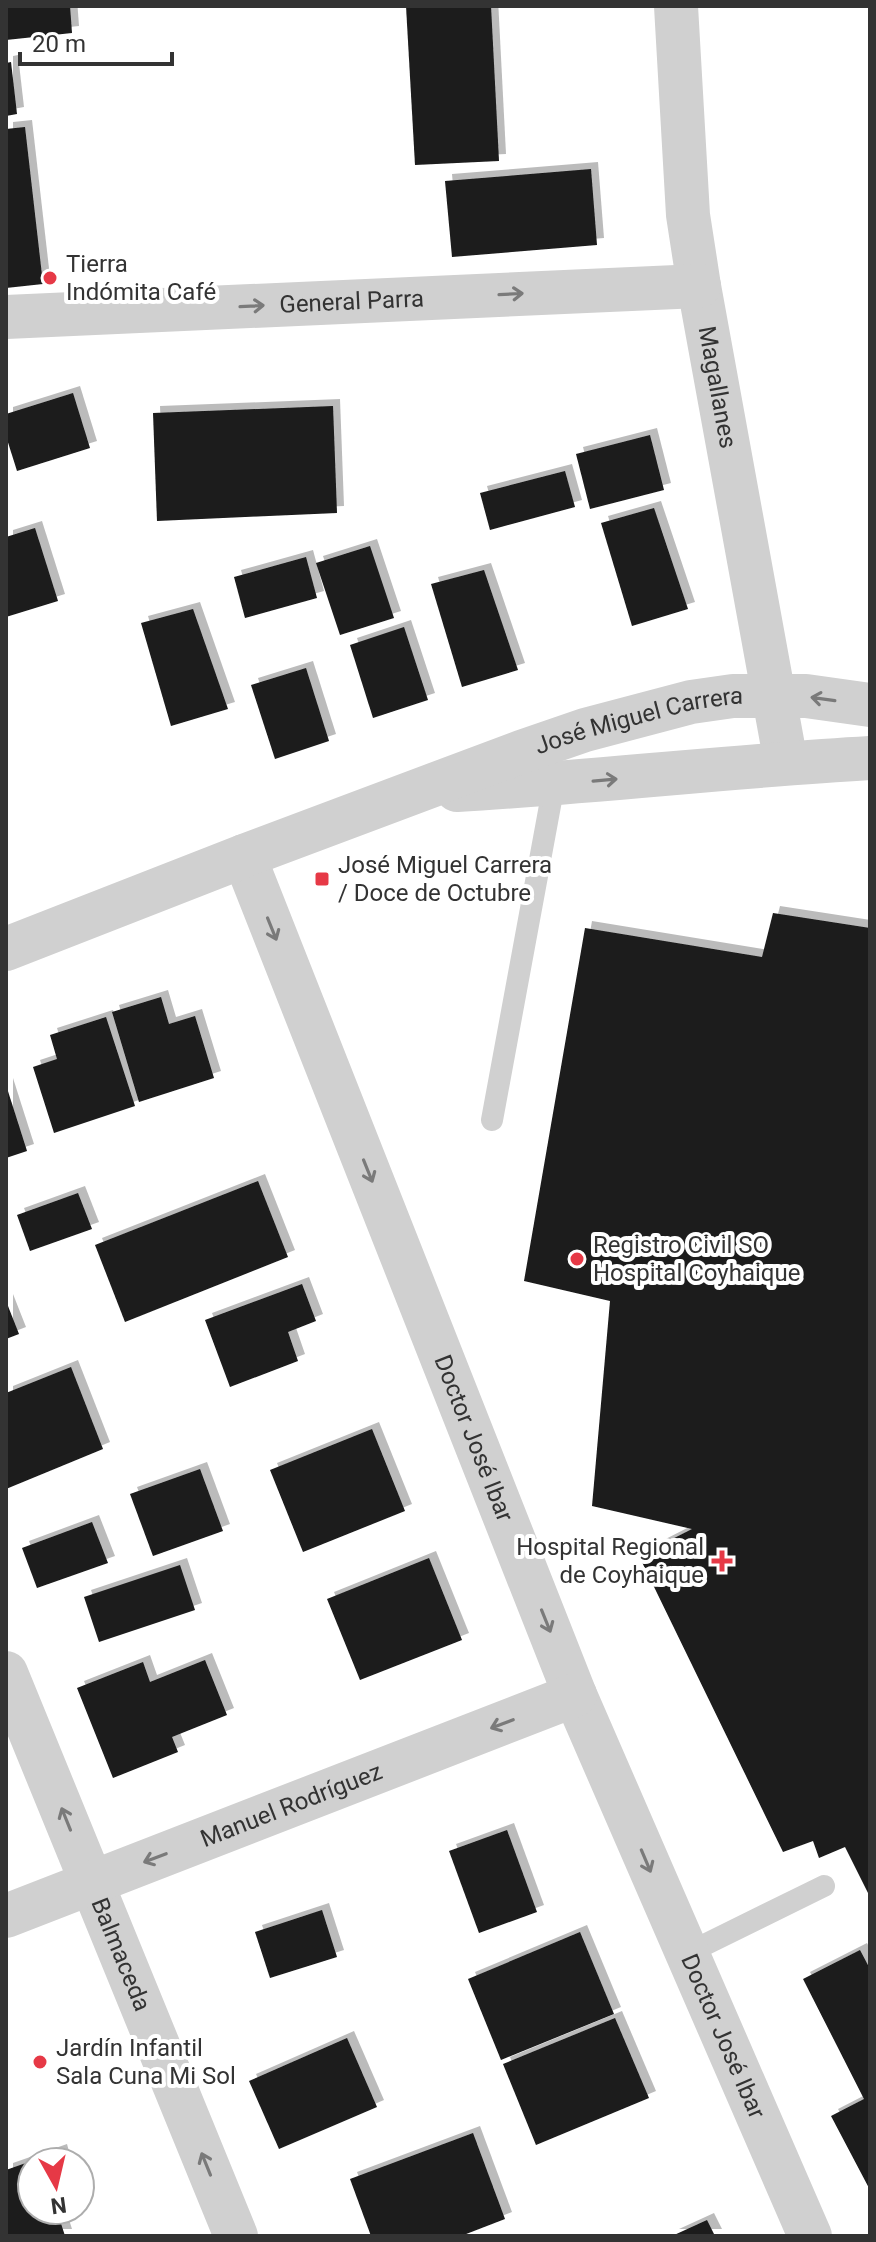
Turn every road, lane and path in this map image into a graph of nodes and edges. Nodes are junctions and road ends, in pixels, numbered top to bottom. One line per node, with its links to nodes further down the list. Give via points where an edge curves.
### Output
1 (676, 6): 2 (street, Magallanes, via 688,215)
2 (699, 286): 3 (street, General Parra, one-way to 2); 4 (street, Magallanes)
3 (6, 317)
4 (775, 695): 5 (street, José Miguel Carrera, one-way to 4); 7 (street, Magallanes); 9 (street, José Miguel Carrera, via 691,702 611,723)
5 (870, 705)
6 (870, 758): 7 (street, José Miguel Carrera)
7 (786, 763): 8 (street, José Miguel Carrera, one-way to 7)
8 (554, 784): 9 (street, José Miguel Carrera); 12 (lane)
9 (415, 793): 10 (street, José Miguel Carrera)
10 (244, 856): 11 (street, José Miguel Carrera); 14 (street, Doctor José Ibar, one-way to 14)
11 (6, 949)
12 (492, 1120)
13 (6, 1673): 15 (street, Balmaceda, one-way to 13)
14 (575, 1695): 15 (street, Manuel Rodríguez, one-way to 15); 18 (street, Doctor José Ibar, one-way to 18)
15 (91, 1883): 17 (street, Manuel Rodríguez); 19 (street, Balmaceda, one-way to 15)
16 (824, 1886): 18 (lane)
17 (6, 1916)
18 (686, 1954): 20 (street, Doctor José Ibar)
19 (236, 2236)
20 (810, 2236)

